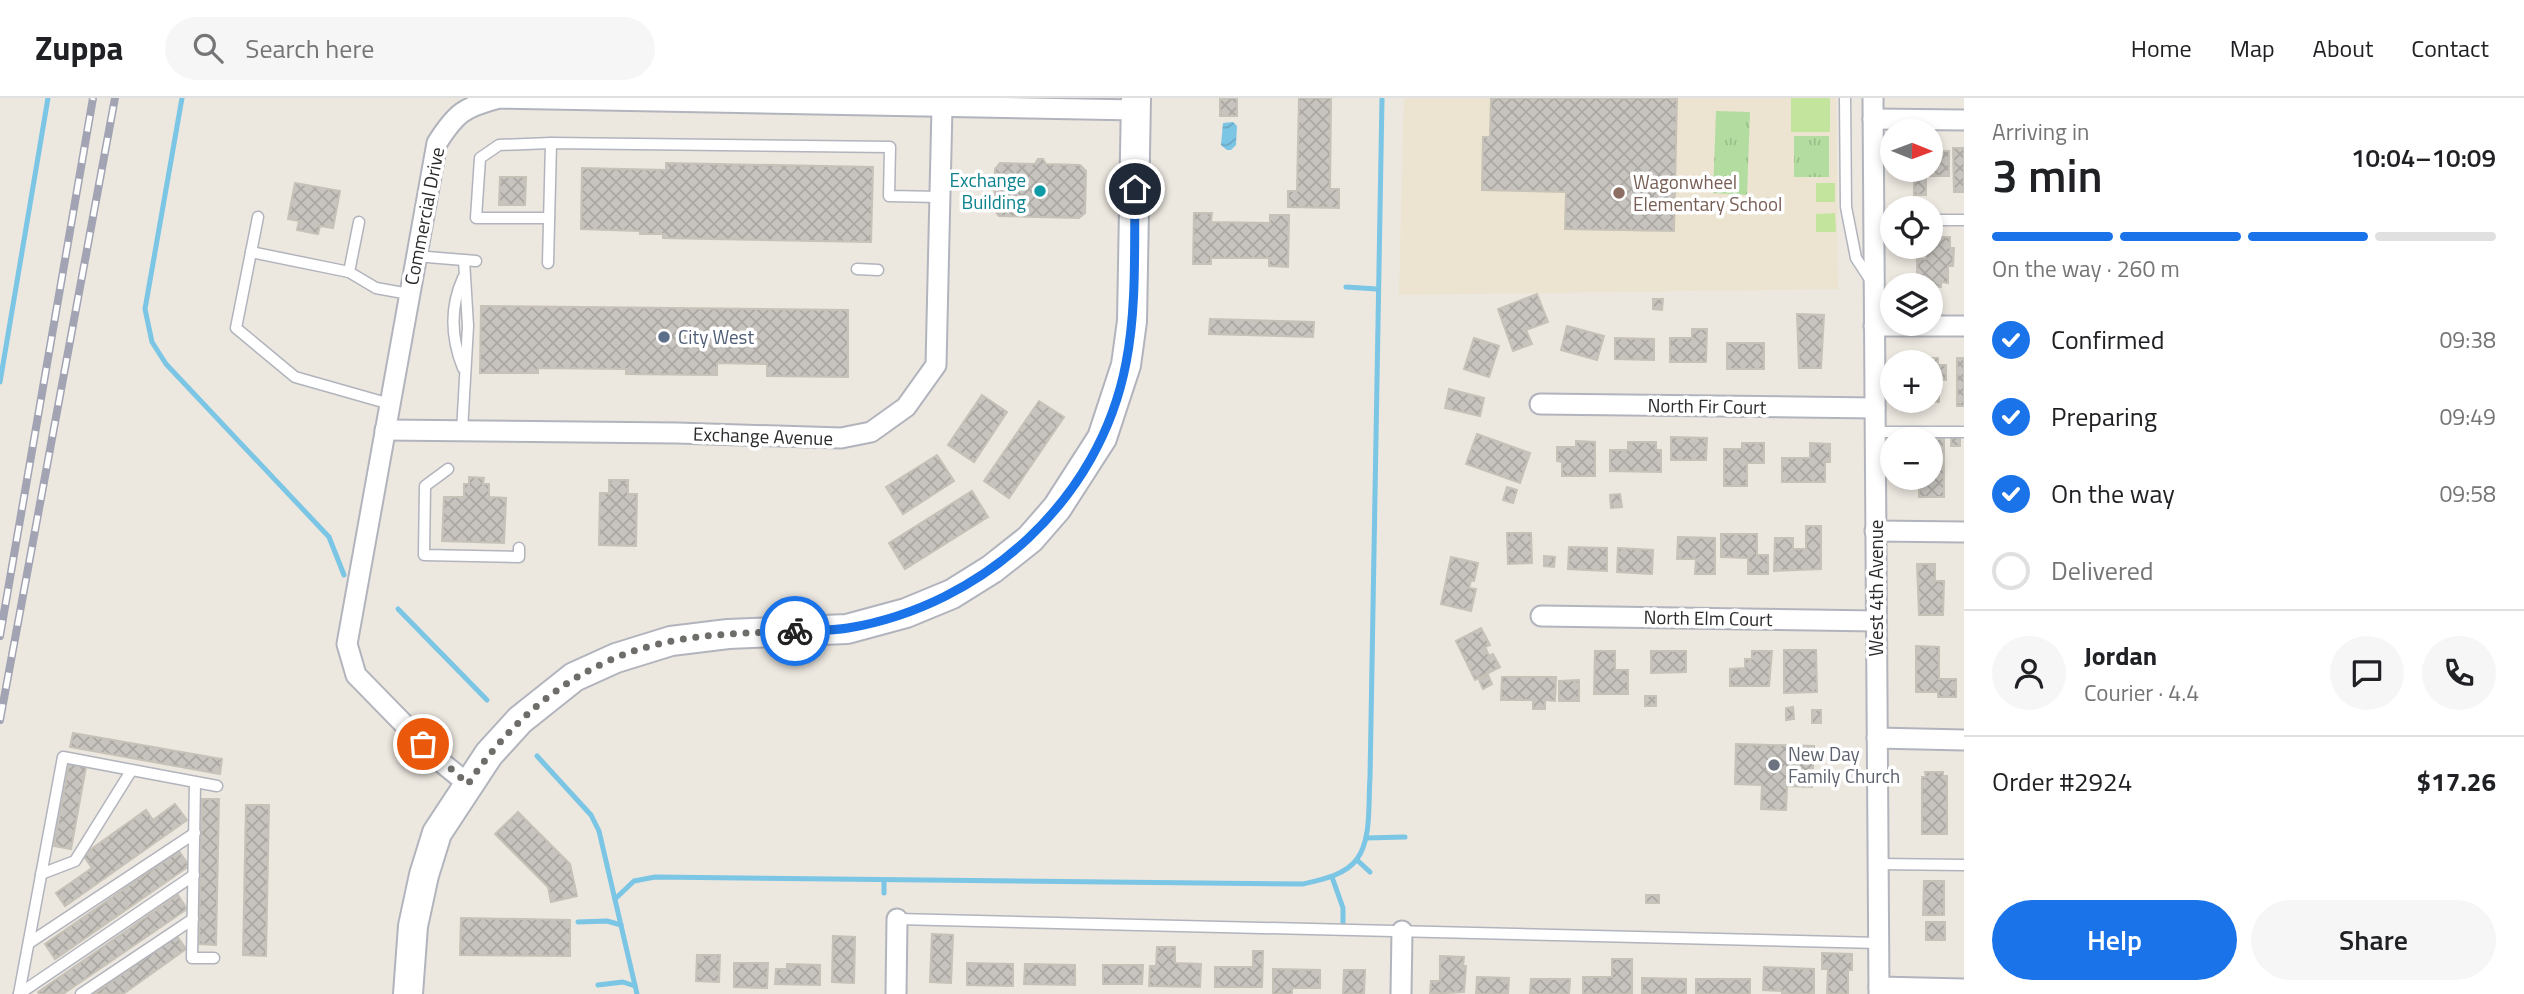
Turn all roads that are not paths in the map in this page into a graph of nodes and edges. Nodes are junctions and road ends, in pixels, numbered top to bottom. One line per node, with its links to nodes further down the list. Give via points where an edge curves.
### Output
1 (1845, 98): 24 (lane, via 1846,206 1856,258)
2 (1872, 98): 5 (street, West 4th Avenue)
3 (1136, 104): 4 (street, Commercial Drive); 45 (street, via 1132,321 1126,365 1102,438 1065,497 1030,539 952,594 906,613 847,629 671,641 616,657 575,677 520,720)
4 (942, 107): 9 (street, Exchange Avenue); 17 (street, Commercial Drive, via 499,98 474,104 452,119 437,143)
5 (1873, 119): 6 (street); 8 (street, West 4th Avenue)
6 (1964, 120)
7 (551, 143): 9 (lane, via 890,146 889,196); 11 (lane); 11 (lane, via 499,145 480,158 476,218)
8 (1881, 196)
9 (940, 197): 32 (street, Exchange Avenue, via 936,365 906,407 871,432 841,438)
10 (258, 217): 16 (lane)
11 (550, 218): 20 (lane)
12 (1943, 220): 13 (lane)
13 (1964, 220)
14 (359, 222): 23 (lane)
15 (1880, 242): 24 (street, West 4th Avenue)
16 (251, 252): 23 (lane); 28 (lane, via 236,328 295,377)
17 (415, 256): 18 (lane); 25 (street, Commercial Drive)
18 (464, 260): 19 (lane); 32 (lane, via 468,326)
19 (476, 261)
20 (548, 263)
21 (857, 269): 22 (lane)
22 (877, 270)
23 (349, 272): 25 (lane, via 376,288)
24 (1874, 286): 26 (street, West 4th Avenue)
25 (409, 294): 28 (street, Commercial Drive)
26 (1874, 326): 27 (street); 30 (street, West 4th Avenue)
27 (1964, 326)
28 (390, 404): 31 (street, Commercial Drive)
29 (1540, 404): 30 (street, North Fir Court)
30 (1875, 408): 33 (street, West 4th Avenue)
31 (385, 430): 32 (street, Exchange Avenue); 45 (street, Commercial Drive, via 347,644 356,675)
32 (462, 430)
33 (1875, 432): 34 (lane); 36 (street, West 4th Avenue)
34 (1964, 432)
35 (448, 468): 38 (lane, via 425,486 424,555 519,557)
36 (1875, 531): 37 (street); 40 (street, West 4th Avenue)
37 (1964, 531)
38 (519, 548)
39 (1541, 616): 40 (street, North Elm Court)
40 (1876, 621): 41 (street, West 4th Avenue)
41 (1877, 738): 42 (street); 48 (street, West 4th Avenue)
42 (1964, 740)
43 (131, 771): 44 (lane); 50 (lane, via 75,861); 50 (lane, via 63,757)
44 (195, 783): 46 (lane); 47 (lane)
45 (468, 784): 62 (street, via 438,833 424,876)
46 (217, 786)
47 (194, 834): 51 (lane); 55 (lane)
48 (1878, 864): 49 (lane); 56 (street, West 4th Avenue)
49 (1964, 865)
50 (41, 874): 55 (lane)
51 (194, 875): 52 (lane); 60 (lane)
52 (193, 919): 57 (lane, via 192,957); 61 (lane)
53 (897, 919): 54 (lane); 63 (street)
54 (1402, 931): 56 (lane); 64 (street)
55 (29, 943): 60 (lane)
56 (1879, 943): 59 (street, West 4th Avenue)
57 (214, 958)
58 (1964, 989): 59 (street)
59 (1879, 990)
60 (19, 994)
61 (80, 994)
62 (408, 994)
63 (896, 994)
64 (1401, 994)

